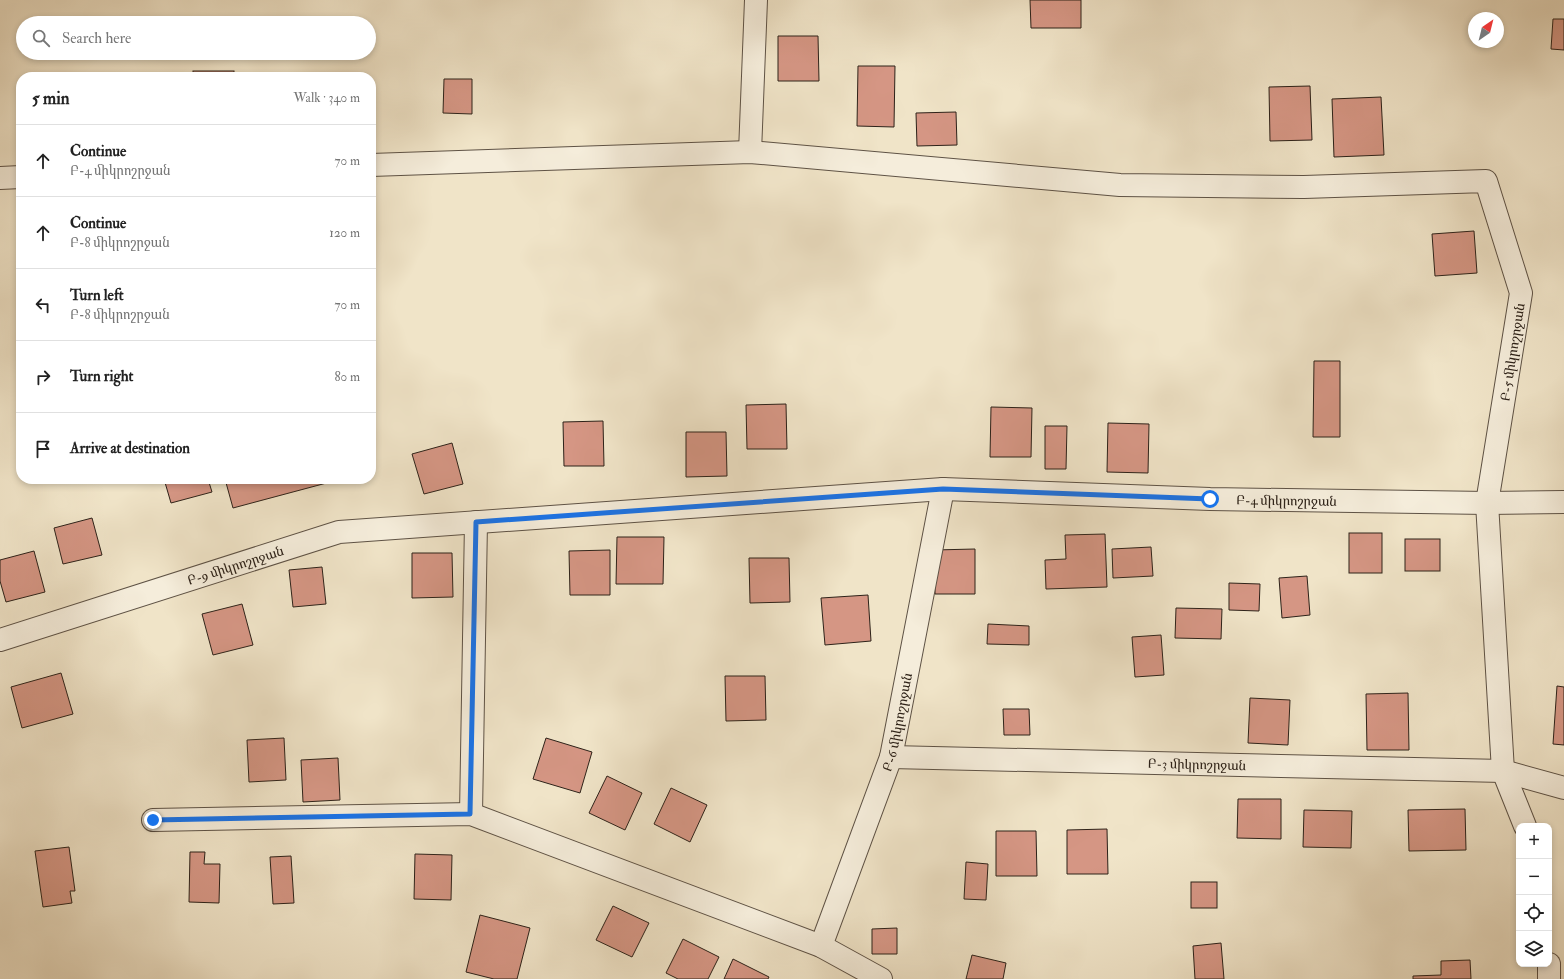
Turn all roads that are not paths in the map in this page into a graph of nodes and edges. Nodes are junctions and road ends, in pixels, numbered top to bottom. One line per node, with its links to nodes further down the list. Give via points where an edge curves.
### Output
1 (756, 0): 2 (street)
2 (750, 152): 3 (street); 8 (street, Բ-5 միկրոշրջան, via 1120,185 1304,187 1486,180 1521,293)
3 (376, 165)
4 (16, 177): 5 (street)
5 (0, 178)
6 (943, 489): 8 (street, Բ-4 միկրոշրջան, via 1210,499); 9 (street, Բ-4 միկրոշրջան); 11 (street, Բ-6 միկրոշրջան)
7 (1564, 502): 8 (street, Բ-4 միկրոշրջան)
8 (1488, 503): 12 (street, Բ-5 միկրոշրջան)
9 (476, 522): 10 (street, Բ-9 միկրոշրջան, via 339,532); 14 (street)
10 (0, 640)
11 (891, 757): 12 (street, Բ-3 միկրոշրջան); 17 (street, Բ-6 միկրոշրջան)
12 (1503, 771): 13 (street, Բ-3 միկրոշրջան); 16 (street, Բ-5 միկրոշրջան)
13 (1564, 788)
14 (470, 814): 15 (street); 17 (street)
15 (153, 820)
16 (1524, 823)
17 (821, 946): 19 (street)
18 (1549, 967): 20 (street)
19 (881, 979)
20 (1549, 979)

